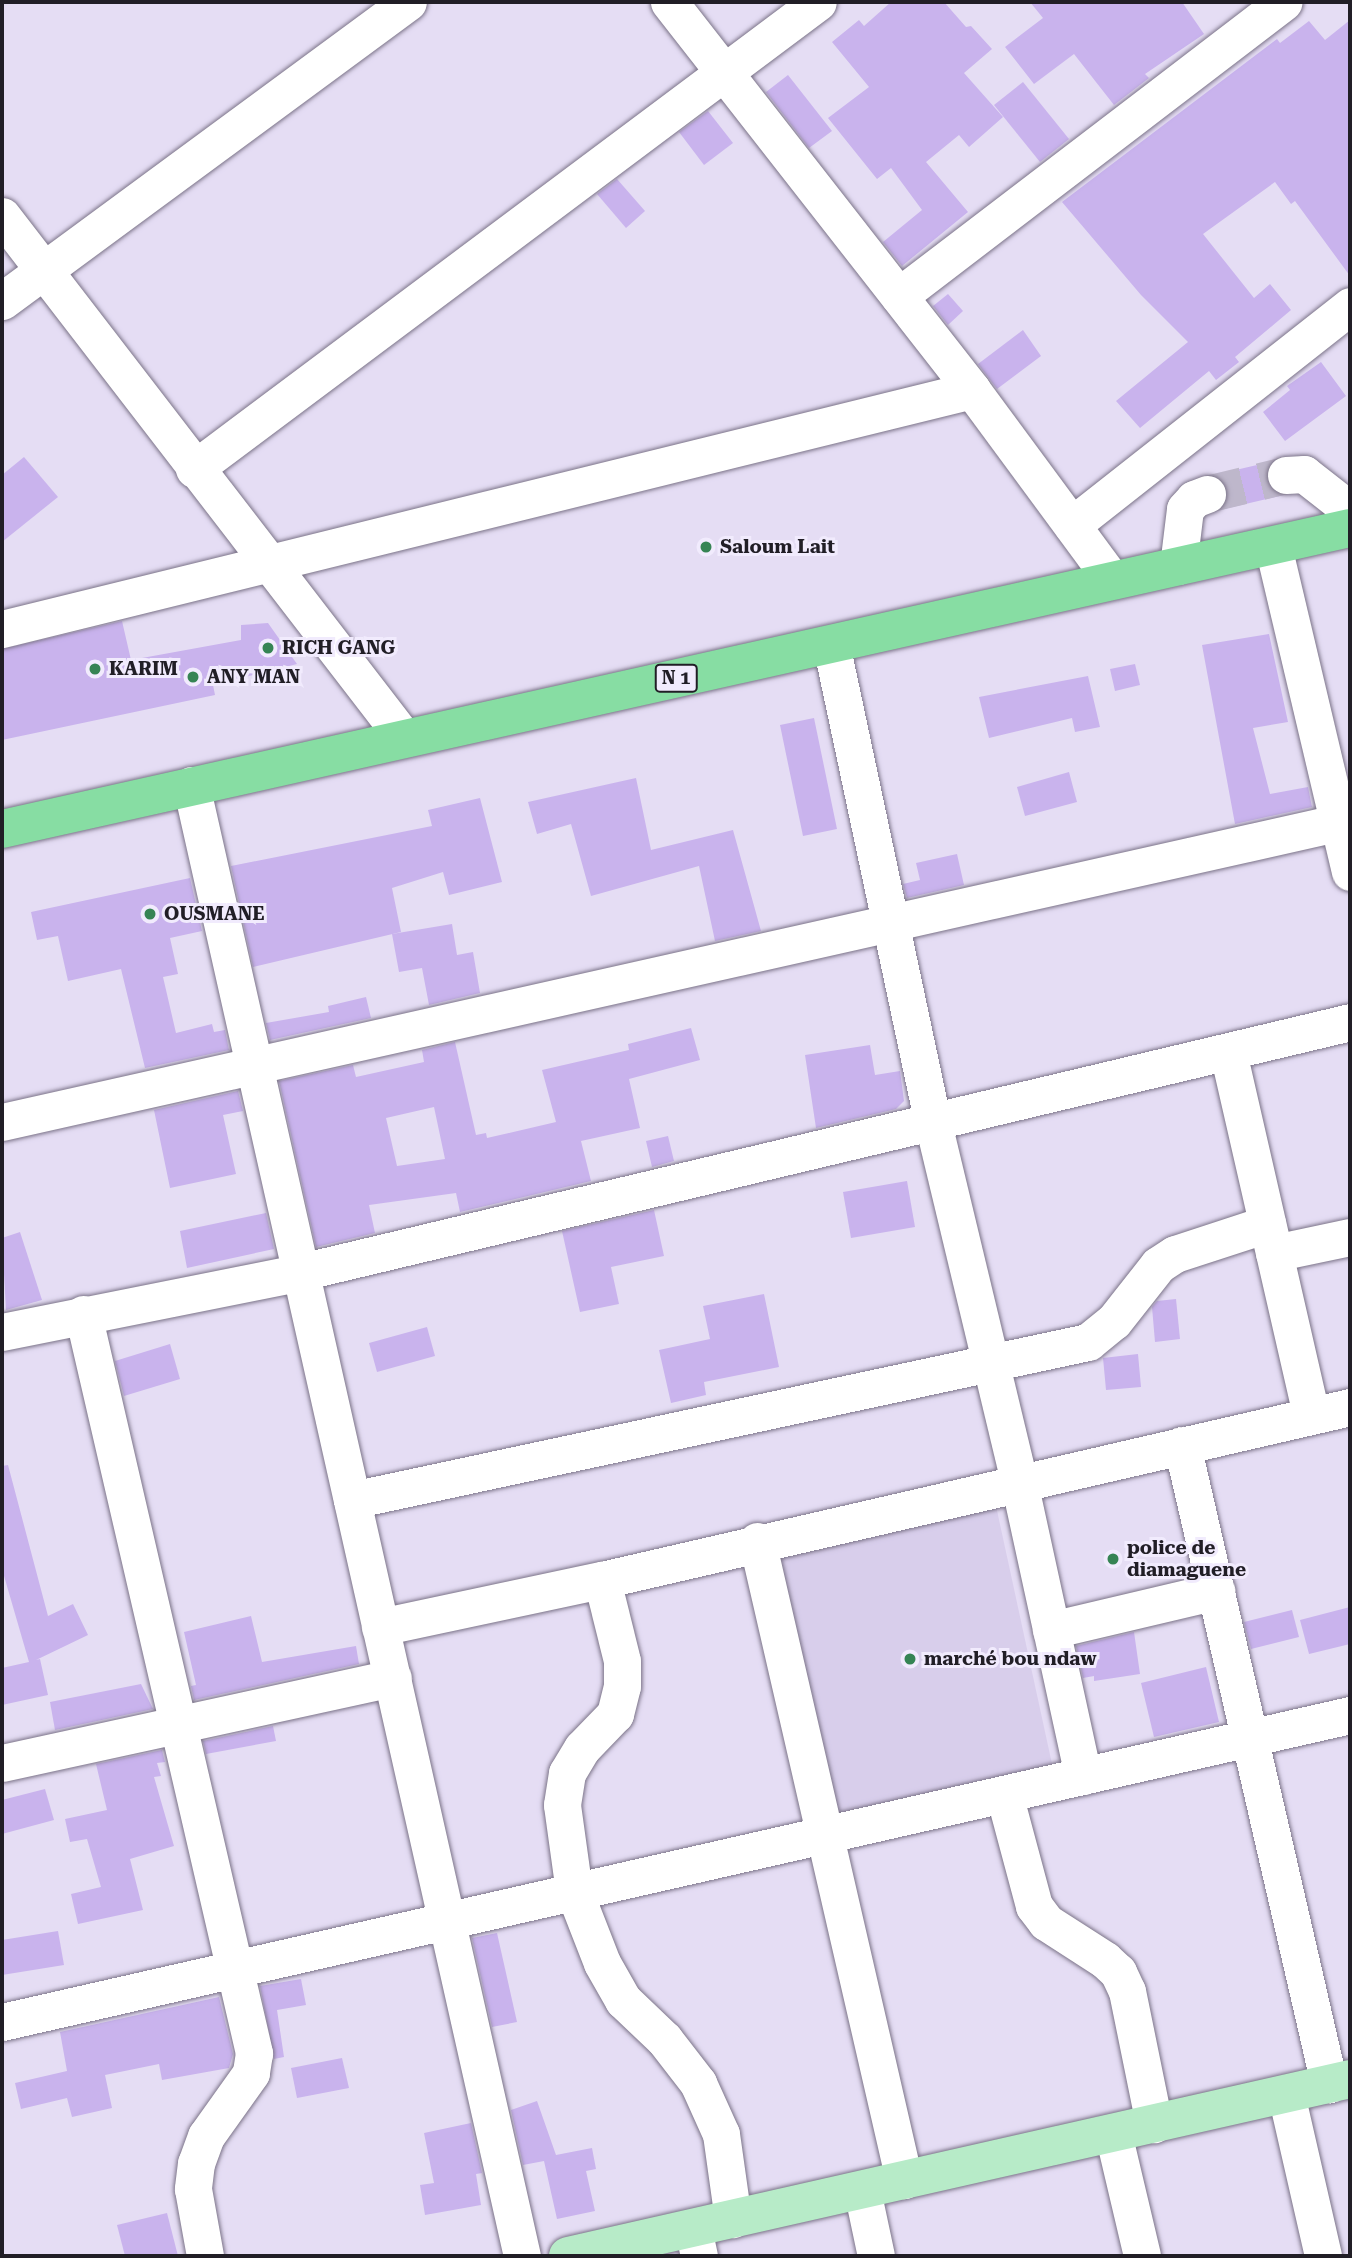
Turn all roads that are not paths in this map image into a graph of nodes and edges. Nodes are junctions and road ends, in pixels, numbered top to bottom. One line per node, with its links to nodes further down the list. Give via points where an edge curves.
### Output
1 (408, 2): 7 (street)
2 (670, 2): 5 (street)
3 (818, 2): 5 (street)
4 (1283, 2): 8 (street)
5 (724, 72): 8 (street); 12 (street)
6 (2, 216): 7 (street)
7 (45, 270): 9 (street); 12 (street)
8 (899, 296): 11 (street)
9 (2, 301)
10 (1350, 306): 16 (street)
11 (972, 390): 16 (street); 19 (street)
12 (194, 469): 19 (street)
13 (1286, 475): 15 (street, via 1304,474)
14 (1207, 495): 20 (street, via 1194,499 1185,509)
15 (1350, 510)
16 (1072, 525): 21 (street)
17 (1350, 528): 18 (highway, N 1)
18 (1273, 546): 20 (highway, N 1); 26 (street)
19 (265, 564): 22 (street); 24 (street)
20 (1178, 566): 21 (highway, N 1)
21 (1112, 580): 23 (highway, N 1)
22 (2, 629)
23 (831, 644): 24 (highway, N 1); 29 (street)
24 (404, 738): 25 (highway, N 1)
25 (191, 785): 27 (highway, N 1); 32 (street)
26 (1344, 821): 28 (street); 29 (street)
27 (2, 829)
28 (1350, 872)
29 (888, 921): 32 (street); 34 (street)
30 (1350, 1023): 31 (street)
31 (1228, 1052): 34 (street); 36 (street)
32 (254, 1067): 33 (street); 37 (street)
33 (2, 1122)
34 (933, 1124): 37 (street); 40 (street)
35 (1350, 1237): 36 (street)
36 (1270, 1238): 40 (street, via 1175,1254 1158,1265 1108,1327 1088,1342); 42 (street)
37 (301, 1272): 38 (street); 45 (street)
38 (83, 1314): 39 (street); 53 (street)
39 (2, 1332)
40 (991, 1364): 44 (street); 45 (street)
41 (1350, 1406): 42 (street)
42 (1311, 1415): 43 (street)
43 (1182, 1445): 44 (street); 48 (street)
44 (1019, 1482): 46 (street); 50 (street)
45 (352, 1500): 49 (street)
46 (757, 1541): 47 (street); 58 (street)
47 (602, 1580): 49 (street); 59 (street, via 622,1661 622,1686 615,1714 582,1748 567,1773 562,1805)
48 (1216, 1591): 50 (street); 54 (street)
49 (380, 1627): 51 (street)
50 (1051, 1630): 56 (street)
51 (393, 1678): 53 (street); 60 (street)
52 (1350, 1715): 54 (street)
53 (178, 1728): 55 (street); 61 (street)
54 (1250, 1738): 56 (street); 63 (street)
55 (2, 1763)
56 (1083, 1776): 57 (street)
57 (1004, 1794): 58 (street); 65 (street, via 1034,1906 1046,1922 1105,1960 1127,1990)
58 (825, 1834): 59 (street); 67 (street)
59 (574, 1891): 60 (street); 69 (street, via 602,1963 623,2000 664,2039 698,2082 721,2134)
60 (447, 1920): 61 (street); 72 (street)
61 (234, 1969): 62 (street); 71 (street, via 254,2053 251,2073 206,2136 196,2163 193,2189)
62 (2, 2022)
63 (1340, 2082): 64 (main road)
64 (1286, 2094): 65 (main road); 76 (street)
65 (1154, 2124): 66 (main road)
66 (1113, 2133): 67 (main road); 75 (street)
67 (904, 2180): 68 (main road)
68 (862, 2190): 69 (main road); 74 (street)
69 (733, 2219): 70 (main road)
70 (696, 2242): 73 (main road)
71 (205, 2256)
72 (522, 2256)
73 (568, 2256)
74 (876, 2256)
75 (1142, 2256)
76 (1323, 2256)

